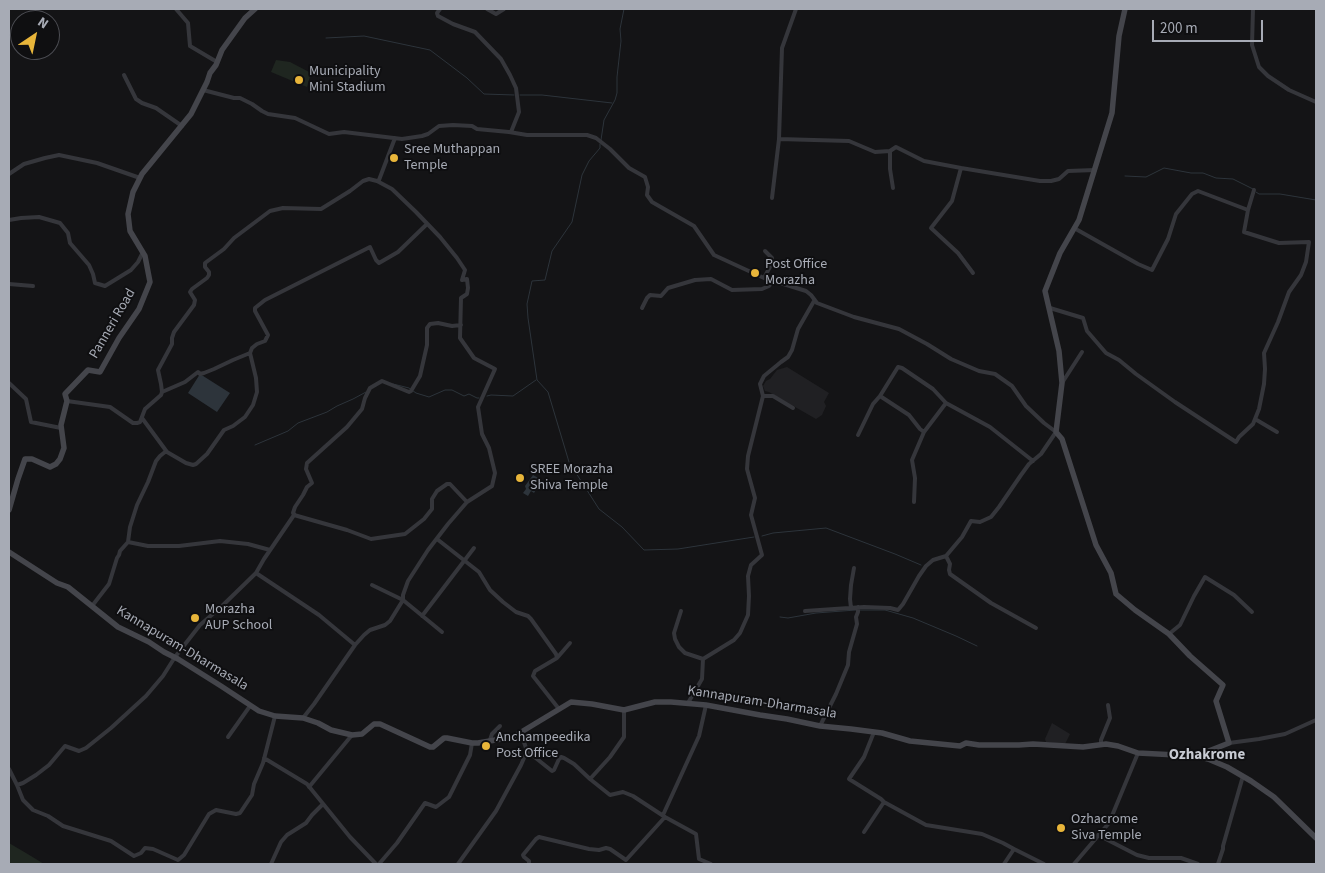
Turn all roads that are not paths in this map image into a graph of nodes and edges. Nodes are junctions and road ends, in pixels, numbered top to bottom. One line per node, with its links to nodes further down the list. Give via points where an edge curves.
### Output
1 (176, 9): 9 (street, via 188,24 190,46)
2 (255, 9): 9 (main road, Panneri Road, via 240,24)
3 (440, 9): 14 (street, via 438,16 475,32 501,59 516,88 519,112)
4 (487, 9): 5 (street, via 496,14)
5 (504, 9)
6 (796, 9): 16 (street, via 782,48)
7 (1125, 9): 19 (main road, via 1119,36 1112,113)
8 (1253, 9): 12 (street, via 1252,45 1259,67 1284,86)
9 (217, 62): 11 (main road, Panneri Road)
10 (124, 75): 13 (street, via 136,99)
11 (203, 90): 13 (main road, Panneri Road); 15 (street, via 240,98 268,114 294,118 328,134 344,132)
12 (1316, 102)
13 (182, 126): 21 (main road, Panneri Road)
14 (511, 132): 15 (street, via 453,125 439,126 422,136); 33 (street, via 596,138 645,177 647,195 652,202 694,226 714,255)
15 (395, 138): 22 (street)
16 (779, 139): 17 (street, via 849,141 875,152); 25 (street)
17 (890, 151): 18 (street, via 896,147 924,160); 23 (street)
18 (961, 168): 19 (street, via 1040,181 1059,179 1068,171); 32 (street, via 952,201 932,228)
19 (1095, 170): 29 (main road)
20 (9, 174): 21 (street, via 24,164 60,155 97,163)
21 (140, 178): 31 (main road, Panneri Road, via 132,192 128,214 130,231)
22 (377, 181): 28 (street, via 392,189); 45 (street, via 363,181 321,209 270,211 205,263 209,275 190,292 194,305 174,332 172,344 158,370)
23 (893, 188)
24 (1254, 190): 26 (street)
25 (772, 198)
26 (1248, 210): 29 (street, via 1198,191 1192,194 1176,214 1152,270); 52 (street, via 1244,232 1279,243 1309,242 1301,275 1289,292 1264,353 1264,384)
27 (9, 220): 31 (street, via 39,217 60,224 68,233 70,243 89,265 95,283 105,286 131,270)
28 (427, 224): 40 (street, via 465,270 462,280 467,279 468,288 467,294 461,298); 42 (street, via 398,252 379,263 370,246 265,300 255,311 268,338 252,348)
29 (1074, 228): 39 (main road, via 1045,291)
30 (765, 251): 33 (street, via 772,258 772,263)
31 (143, 252): 48 (main road, Panneri Road, via 150,282 139,309 100,372 88,370 67,391)
32 (973, 273)
33 (764, 278): 34 (street)
34 (774, 281): 37 (street, via 806,291); 38 (street, via 762,288 732,290 712,279 695,280 668,288 661,296 650,295)
35 (9, 284): 36 (street)
36 (33, 286)
37 (814, 301): 46 (street, via 798,329 788,357 764,376 760,384); 55 (street, via 854,317 900,329 951,359 995,374 1012,386 1026,406)
38 (642, 308)
39 (1050, 308): 44 (main road); 52 (street, via 1083,318 1087,331 1106,353 1236,442)
40 (461, 325): 60 (street, via 460,338 474,358 495,369 478,407 482,434 495,473 492,486); 63 (street, via 430,324 420,376 412,390 409,392 382,382 370,388 362,409 307,464 312,483 295,507)
41 (1082, 352): 44 (street)
42 (250, 353): 45 (street, via 204,373 198,372); 58 (street, via 257,392 246,417 220,433 207,454 196,464 186,463)
43 (9, 383): 53 (street, via 26,399 31,422)
44 (1062, 383): 55 (main road)
45 (162, 392): 51 (street, via 145,409)
46 (763, 396): 50 (street, via 773,396); 89 (street, via 747,469 755,498 751,515 762,555 751,565 748,616 740,633)
47 (880, 396): 49 (street, via 898,367 933,389); 54 (street, via 910,415); 57 (street)
48 (67, 401): 51 (street, via 110,407 132,423 140,422); 53 (main road, Panneri Road)
49 (946, 403): 54 (street); 59 (street, via 990,427)
50 (793, 408)
51 (142, 418): 58 (street)
52 (1255, 419): 56 (street)
53 (61, 428): 62 (main road, Panneri Road, via 64,448 60,459 50,467 25,459)
54 (924, 432): 61 (street, via 912,460)
55 (1056, 432): 59 (street); 84 (main road, via 1062,439 1096,545 1111,572 1116,594)
56 (1277, 432)
57 (858, 434)
58 (167, 452): 65 (street, via 156,461 137,504)
59 (1033, 460): 69 (street, via 999,508 990,517 971,522)
60 (467, 502): 63 (street, via 447,484 432,499 432,510 405,534 371,539); 64 (street)
61 (914, 502)
62 (9, 510)
63 (295, 515): 67 (street)
64 (437, 539): 70 (street); 74 (street, via 408,581)
65 (128, 542): 67 (street, via 179,546 220,541); 75 (street, via 116,558 109,584)
66 (474, 548): 70 (street)
67 (270, 550): 72 (street)
68 (9, 552): 75 (main road, Kannapuram-Dharmasala, via 68,587)
69 (946, 556): 78 (street, via 926,566 898,610); 82 (street, via 950,574 991,603)
70 (465, 560): 81 (street); 88 (street, via 479,572 496,596 516,612 528,616)
71 (854, 568): 76 (street)
72 (256, 573): 86 (street, via 319,615); 87 (street, via 200,625)
73 (372, 585): 74 (street)
74 (403, 600): 81 (street); 86 (street, via 390,621 370,630)
75 (92, 606): 87 (main road, Kannapuram-Dharmasala, via 118,627)
76 (851, 608): 78 (street); 79 (street)
77 (681, 610): 89 (street, via 675,640 686,653)
78 (858, 610): 100 (street, via 848,665)
79 (805, 611)
80 (1252, 612): 84 (street, via 1234,595 1205,577 1180,624)
81 (422, 616): 83 (street)
82 (1036, 628)
83 (442, 632)
84 (1169, 634): 107 (main road, via 1224,685 1216,701)
85 (570, 643): 88 (street)
86 (355, 645): 97 (street)
87 (175, 657): 93 (main road, Kannapuram-Dharmasala); 116 (street, via 146,696 96,740 79,751 65,746 49,765)
88 (557, 658): 94 (street, via 535,671 533,676)
89 (703, 659): 90 (street, via 702,679)
90 (688, 703): 92 (main road, Kannapuram-Dharmasala); 95 (main road, Kannapuram-Dharmasala, via 655,702)
91 (1108, 704): 108 (street, via 1110,718)
92 (706, 705): 100 (main road, Kannapuram-Dharmasala); 120 (street, via 699,736)
93 (250, 706): 96 (main road, Kannapuram-Dharmasala); 104 (street)
94 (559, 709): 95 (main road, Kannapuram-Dharmasala, via 571,702); 102 (main road, Kannapuram-Dharmasala)
95 (624, 710): 115 (street, via 624,737)
96 (275, 716): 97 (main road, Kannapuram-Dharmasala); 112 (street)
97 (303, 718): 103 (main road, Kannapuram-Dharmasala)
98 (1316, 720): 107 (street, via 1285,734)
99 (500, 726): 105 (street)
100 (820, 726): 101 (main road, Kannapuram-Dharmasala)
101 (874, 732): 108 (main road, Kannapuram-Dharmasala, via 910,741 960,746 966,743 1083,748); 118 (street, via 864,757 849,779)
102 (519, 734): 105 (main road, Kannapuram-Dharmasala, via 508,739); 109 (street)
103 (352, 735): 106 (main road, Kannapuram-Dharmasala, via 362,734 374,724 380,724 430,747 444,738); 117 (street)
104 (228, 737)
105 (490, 740): 106 (main road, Kannapuram-Dharmasala)
106 (472, 743): 129 (street, via 470,755 449,797 436,807 425,803 397,843)
107 (1229, 743): 111 (main road)
108 (1101, 745): 110 (main road, Kannapuram-Dharmasala, via 1118,746)
109 (526, 751): 115 (street, via 552,771 559,759 564,758); 130 (street, via 496,811)
110 (1138, 753): 111 (main road, Kannapuram-Dharmasala); 122 (street, via 1109,823)
111 (1196, 756): 114 (main road, Kannapuram-Dharmasala)
112 (264, 758): 117 (street); 127 (street, via 252,794 240,813 216,810 209,814 184,855)
113 (9, 770): 116 (street)
114 (1243, 776): 123 (main road, Kannapuram-Dharmasala, via 1274,797); 139 (street)
115 (590, 779): 120 (street, via 610,795 623,792)
116 (17, 785): 127 (street, via 23,800 32,810 63,826 111,841 134,856 145,848 153,849)
117 (309, 787): 119 (street)
118 (884, 802): 121 (street); 124 (street, via 926,825 982,834)
119 (323, 804): 128 (street, via 306,823 287,835); 129 (street)
120 (664, 816): 125 (street, via 696,834); 126 (street)
121 (864, 832)
122 (1098, 836): 137 (street); 138 (street, via 1137,855 1181,858)
123 (1316, 838)
124 (1014, 849): 135 (street); 136 (street)
125 (699, 859): 133 (street); 134 (street)
126 (626, 860): 131 (street, via 610,849 589,849 540,837 523,855); 132 (street)
127 (176, 862)
128 (271, 864)
129 (377, 864)
130 (458, 864)
131 (529, 864)
132 (622, 864)
133 (695, 864)
134 (712, 864)
135 (1004, 864)
136 (1044, 864)
137 (1074, 864)
138 (1198, 864)
139 (1218, 864)

